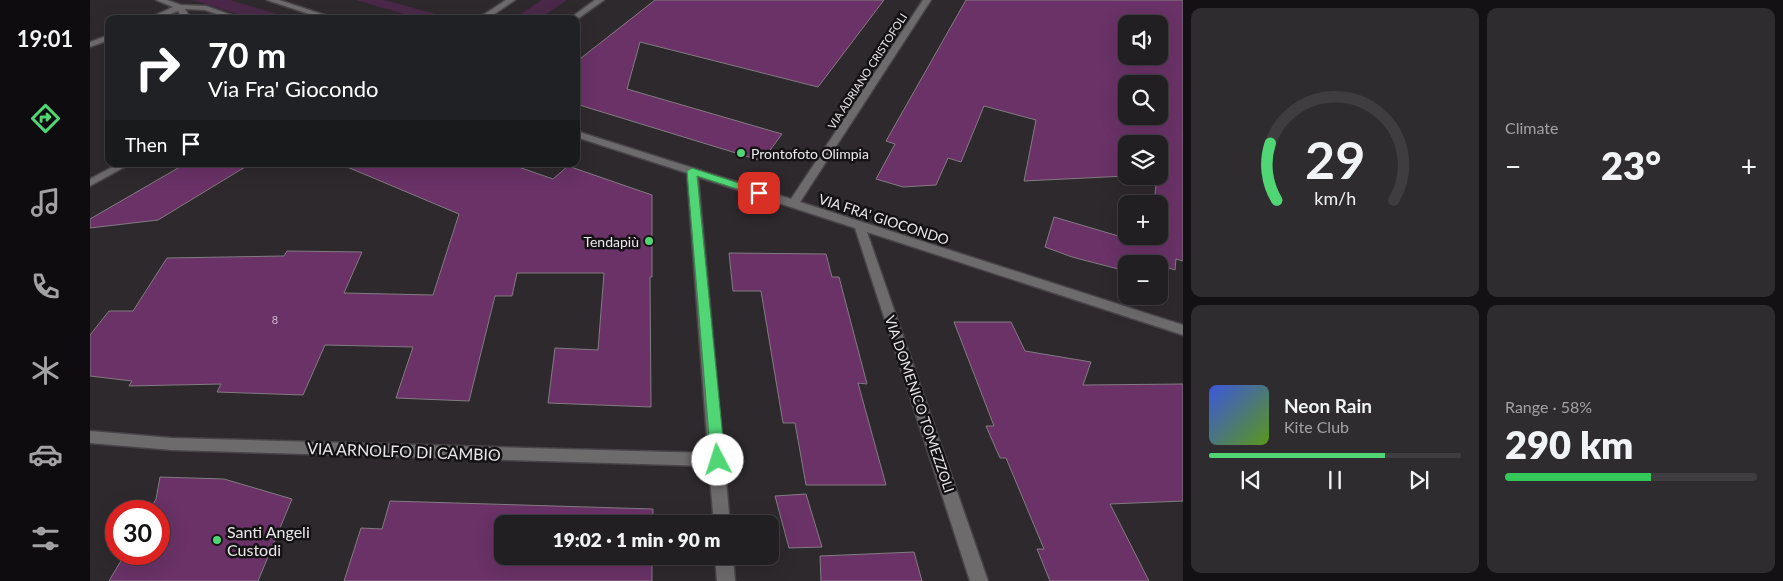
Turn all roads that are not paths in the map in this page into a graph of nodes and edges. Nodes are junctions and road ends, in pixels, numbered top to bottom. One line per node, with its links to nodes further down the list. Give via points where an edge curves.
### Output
1 (160, 0): 6 (street)
2 (271, 0): 10 (street)
3 (511, 0): 11 (street)
4 (600, 0): 12 (street)
5 (927, 0): 19 (street, VIA ADRIANO CRISTOFOLI)
6 (180, 6): 7 (street); 8 (street); 9 (street, via 206,8)
7 (160, 15)
8 (184, 15)
9 (228, 15)
10 (320, 15)
11 (487, 15)
12 (579, 15)
13 (105, 39): 14 (street)
14 (90, 45)
15 (580, 135): 17 (street, VIA FRA' GIOCONDO)
16 (119, 167): 18 (street)
17 (692, 171): 19 (street, VIA FRA' GIOCONDO); 23 (street)
18 (90, 183)
19 (793, 204): 20 (street, VIA FRA' GIOCONDO)
20 (860, 227): 21 (street, VIA FRA' GIOCONDO); 27 (street, VIA DOMENICO TOMEZZOLI)
21 (1183, 330)
22 (90, 437): 23 (street, VIA ARNOLFO DI CAMBIO, via 172,444)
23 (718, 460): 24 (street)
24 (721, 515)
25 (725, 565): 26 (street)
26 (726, 581)
27 (979, 581)

